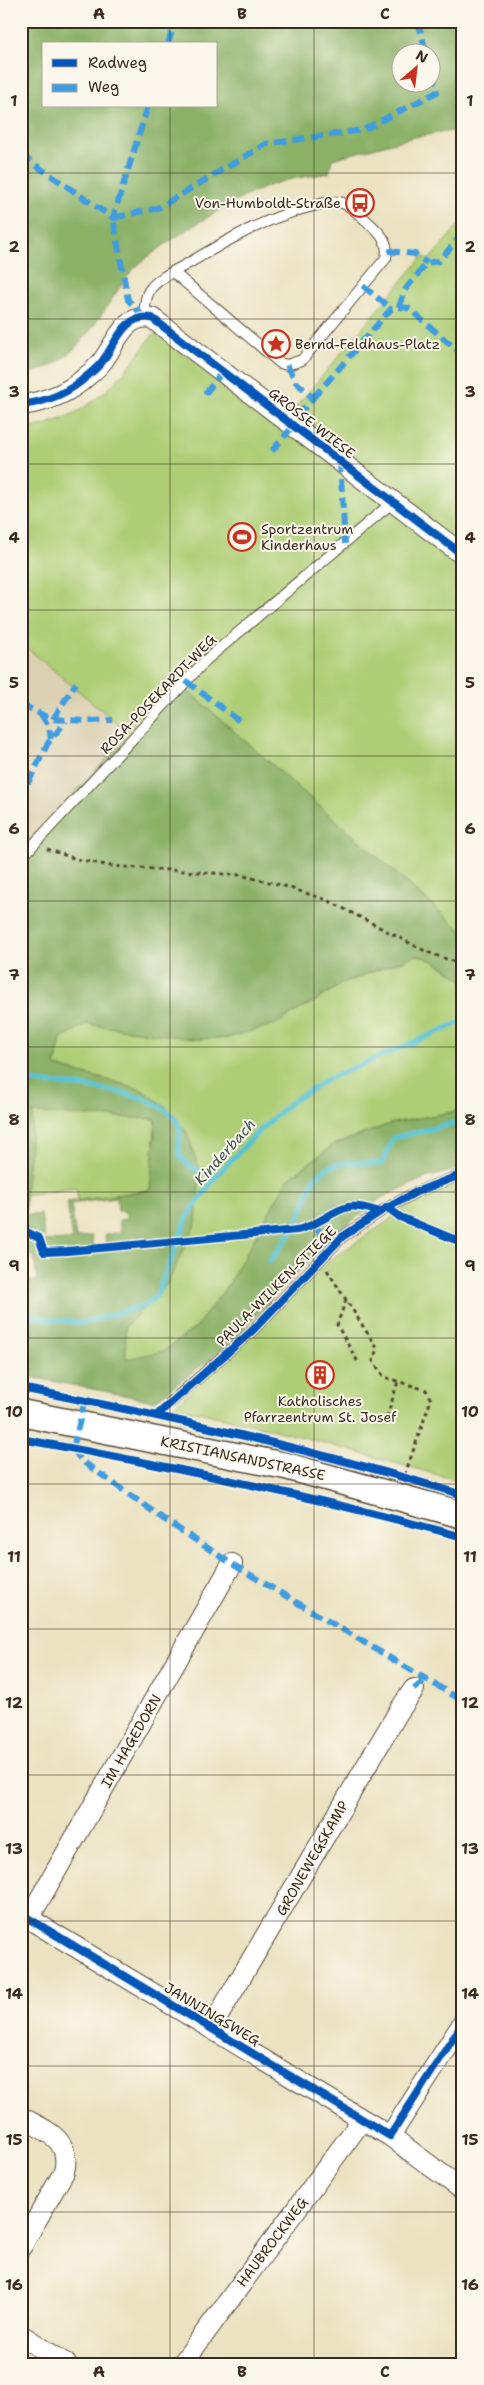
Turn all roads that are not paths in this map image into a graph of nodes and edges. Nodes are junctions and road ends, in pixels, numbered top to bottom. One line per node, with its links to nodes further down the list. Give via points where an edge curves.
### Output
1 (173, 272): 1 (lane, via 240,232 285,213 330,202 340,202 355,211 382,235 388,251 386,258 302,360 287,365 280,364); 2 (lane, via 150,288)
2 (144, 317): 3 (street, via 127,324 102,362 86,378 64,393); 4 (street, GROSSE WIESE, via 161,323)
3 (21, 405)
4 (394, 501): 5 (street, GROSSE WIESE); 6 (lane, ROSA-POSEKARDT-WEG, via 206,660)
5 (463, 555)
6 (21, 858)
7 (463, 1174): 8 (lane, PAULA-WILKEN-STIEGE, via 416,1192 342,1237 253,1330)
8 (170, 1403)
9 (21, 1413): 10 (street, KRISTIANSANDSTRASSE, via 286,1466)
10 (463, 1515)
11 (232, 1564): 13 (street, IM HAGEDORN)
12 (414, 1689): 15 (street, GRONEWEGSKAMP)
13 (25, 1916): 15 (street, JANNINGSWEG)
14 (463, 2023): 18 (street)
15 (212, 2028): 17 (street, JANNINGSWEG)
16 (21, 2117): 20 (street, via 58,2140 63,2145 67,2160 64,2172)
17 (362, 2120): 18 (street, JANNINGSWEG); 23 (street, HAUBROCKWEG)
18 (390, 2136): 19 (street, JANNINGSWEG)
19 (463, 2190)
20 (21, 2247)
21 (21, 2335): 22 (street)
22 (66, 2364)
23 (182, 2364)

